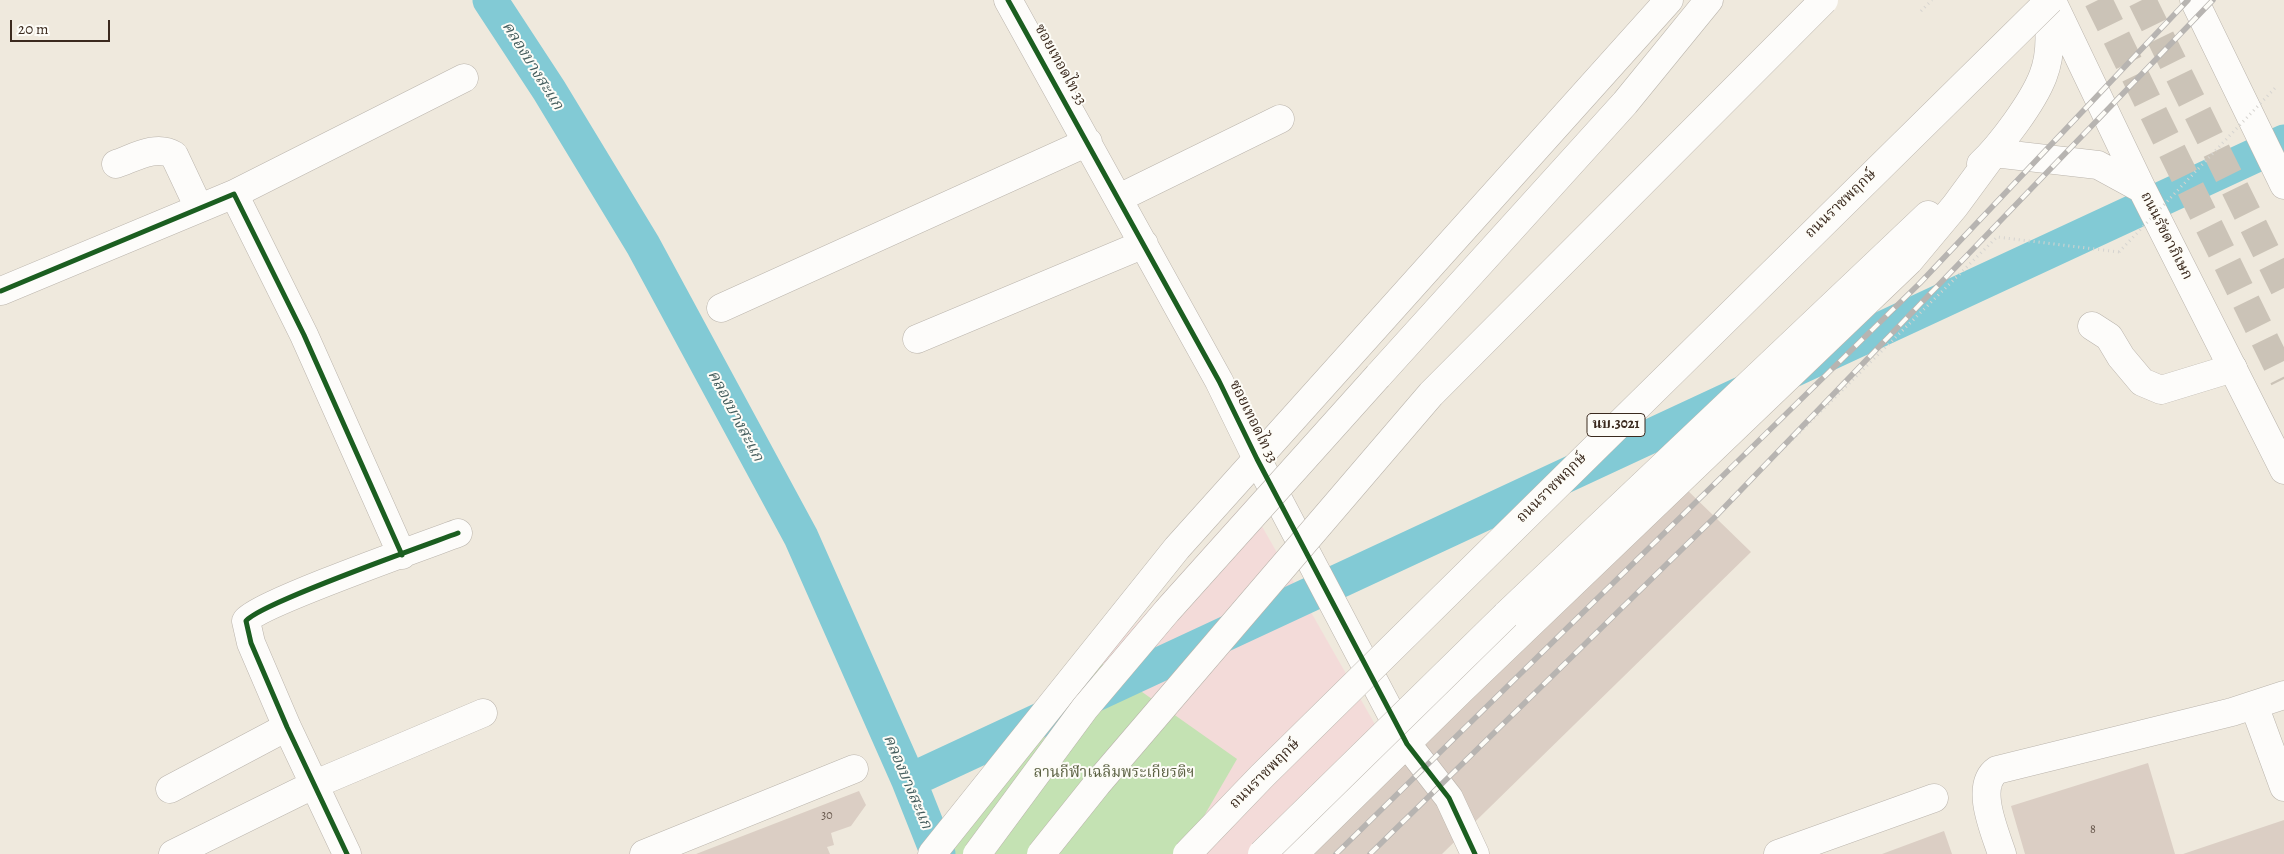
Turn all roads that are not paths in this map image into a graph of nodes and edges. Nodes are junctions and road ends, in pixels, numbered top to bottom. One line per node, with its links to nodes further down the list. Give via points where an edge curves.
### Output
1 (1008, 0): 14 (main road, ซอยเทอดไท 33)
2 (1669, 0): 28 (main road)
3 (1709, 0): 12 (main road)
4 (1728, 0): 12 (main road)
5 (1824, 0): 47 (main road, bridge, via 1432,394 1097,784)
6 (2044, 0): 15 (main road, via 2049,17 2049,36 2043,76)
7 (2050, 0): 18 (main road, ถนนรัชดาภิเษก); 48 (main road, ถนนราชพฤกษ์ / นบ.3021, bridge, via 1276,762)
8 (2194, 0): 10 (main road)
9 (2217, 0): 10 (main road)
10 (2215, 44): 17 (main road)
11 (464, 78): 19 (main road)
12 (1625, 103): 46 (main road, bridge, via 1167,611 1085,708)
13 (1280, 119): 20 (main road)
14 (1088, 142): 20 (main road, ซอยเทอดไท 33); 24 (main road)
15 (1994, 153): 18 (main road, via 2098,165); 36 (main road, via 1909,261); 49 (main road, bridge, via 1506,615)
16 (116, 164): 21 (main road, via 166,150 174,155)
17 (2284, 185)
18 (2142, 189): 27 (main road, ถนนรัชดาภิเษก)
19 (234, 194): 21 (main road); 31 (main road, via 304,335)
20 (1118, 198): 22 (main road, ซอยเทอดไท 33)
21 (199, 208): 23 (main road)
22 (1144, 244): 26 (main road); 28 (main road, ซอยเทอดไท 33, via 1220,381)
23 (1, 291)
24 (721, 308)
25 (2092, 326): 27 (main road, via 2109,337 2142,382 2161,390)
26 (917, 339)
27 (2233, 368): 29 (main road, ถนนรัชดาภิเษก)
28 (1257, 460): 36 (main road, ซอยเทอดไท 33); 45 (main road, via 1177,548)
29 (2284, 470)
30 (458, 533): 31 (main road)
31 (402, 555): 35 (main road, via 290,598 251,615 246,622 251,643)
32 (2284, 695): 33 (main road)
33 (2254, 705): 39 (main road); 53 (main road, via 1997,770 1990,777 1986,789)
34 (483, 713): 38 (main road)
35 (287, 727): 38 (main road); 40 (main road)
36 (1406, 744): 50 (main road); 51 (main road, ซอยเทอดไท 33, via 1449,798)
37 (854, 769): 44 (main road)
38 (313, 785): 42 (main road); 43 (main road)
39 (2284, 787)
40 (170, 789)
41 (1934, 798): 52 (main road)
42 (173, 854)
43 (347, 854)
44 (644, 854)
45 (932, 854)
46 (977, 854)
47 (1041, 854)
48 (1187, 854)
49 (1262, 854)
50 (1294, 854)
51 (1475, 854)
52 (1778, 854)
53 (2002, 854)

